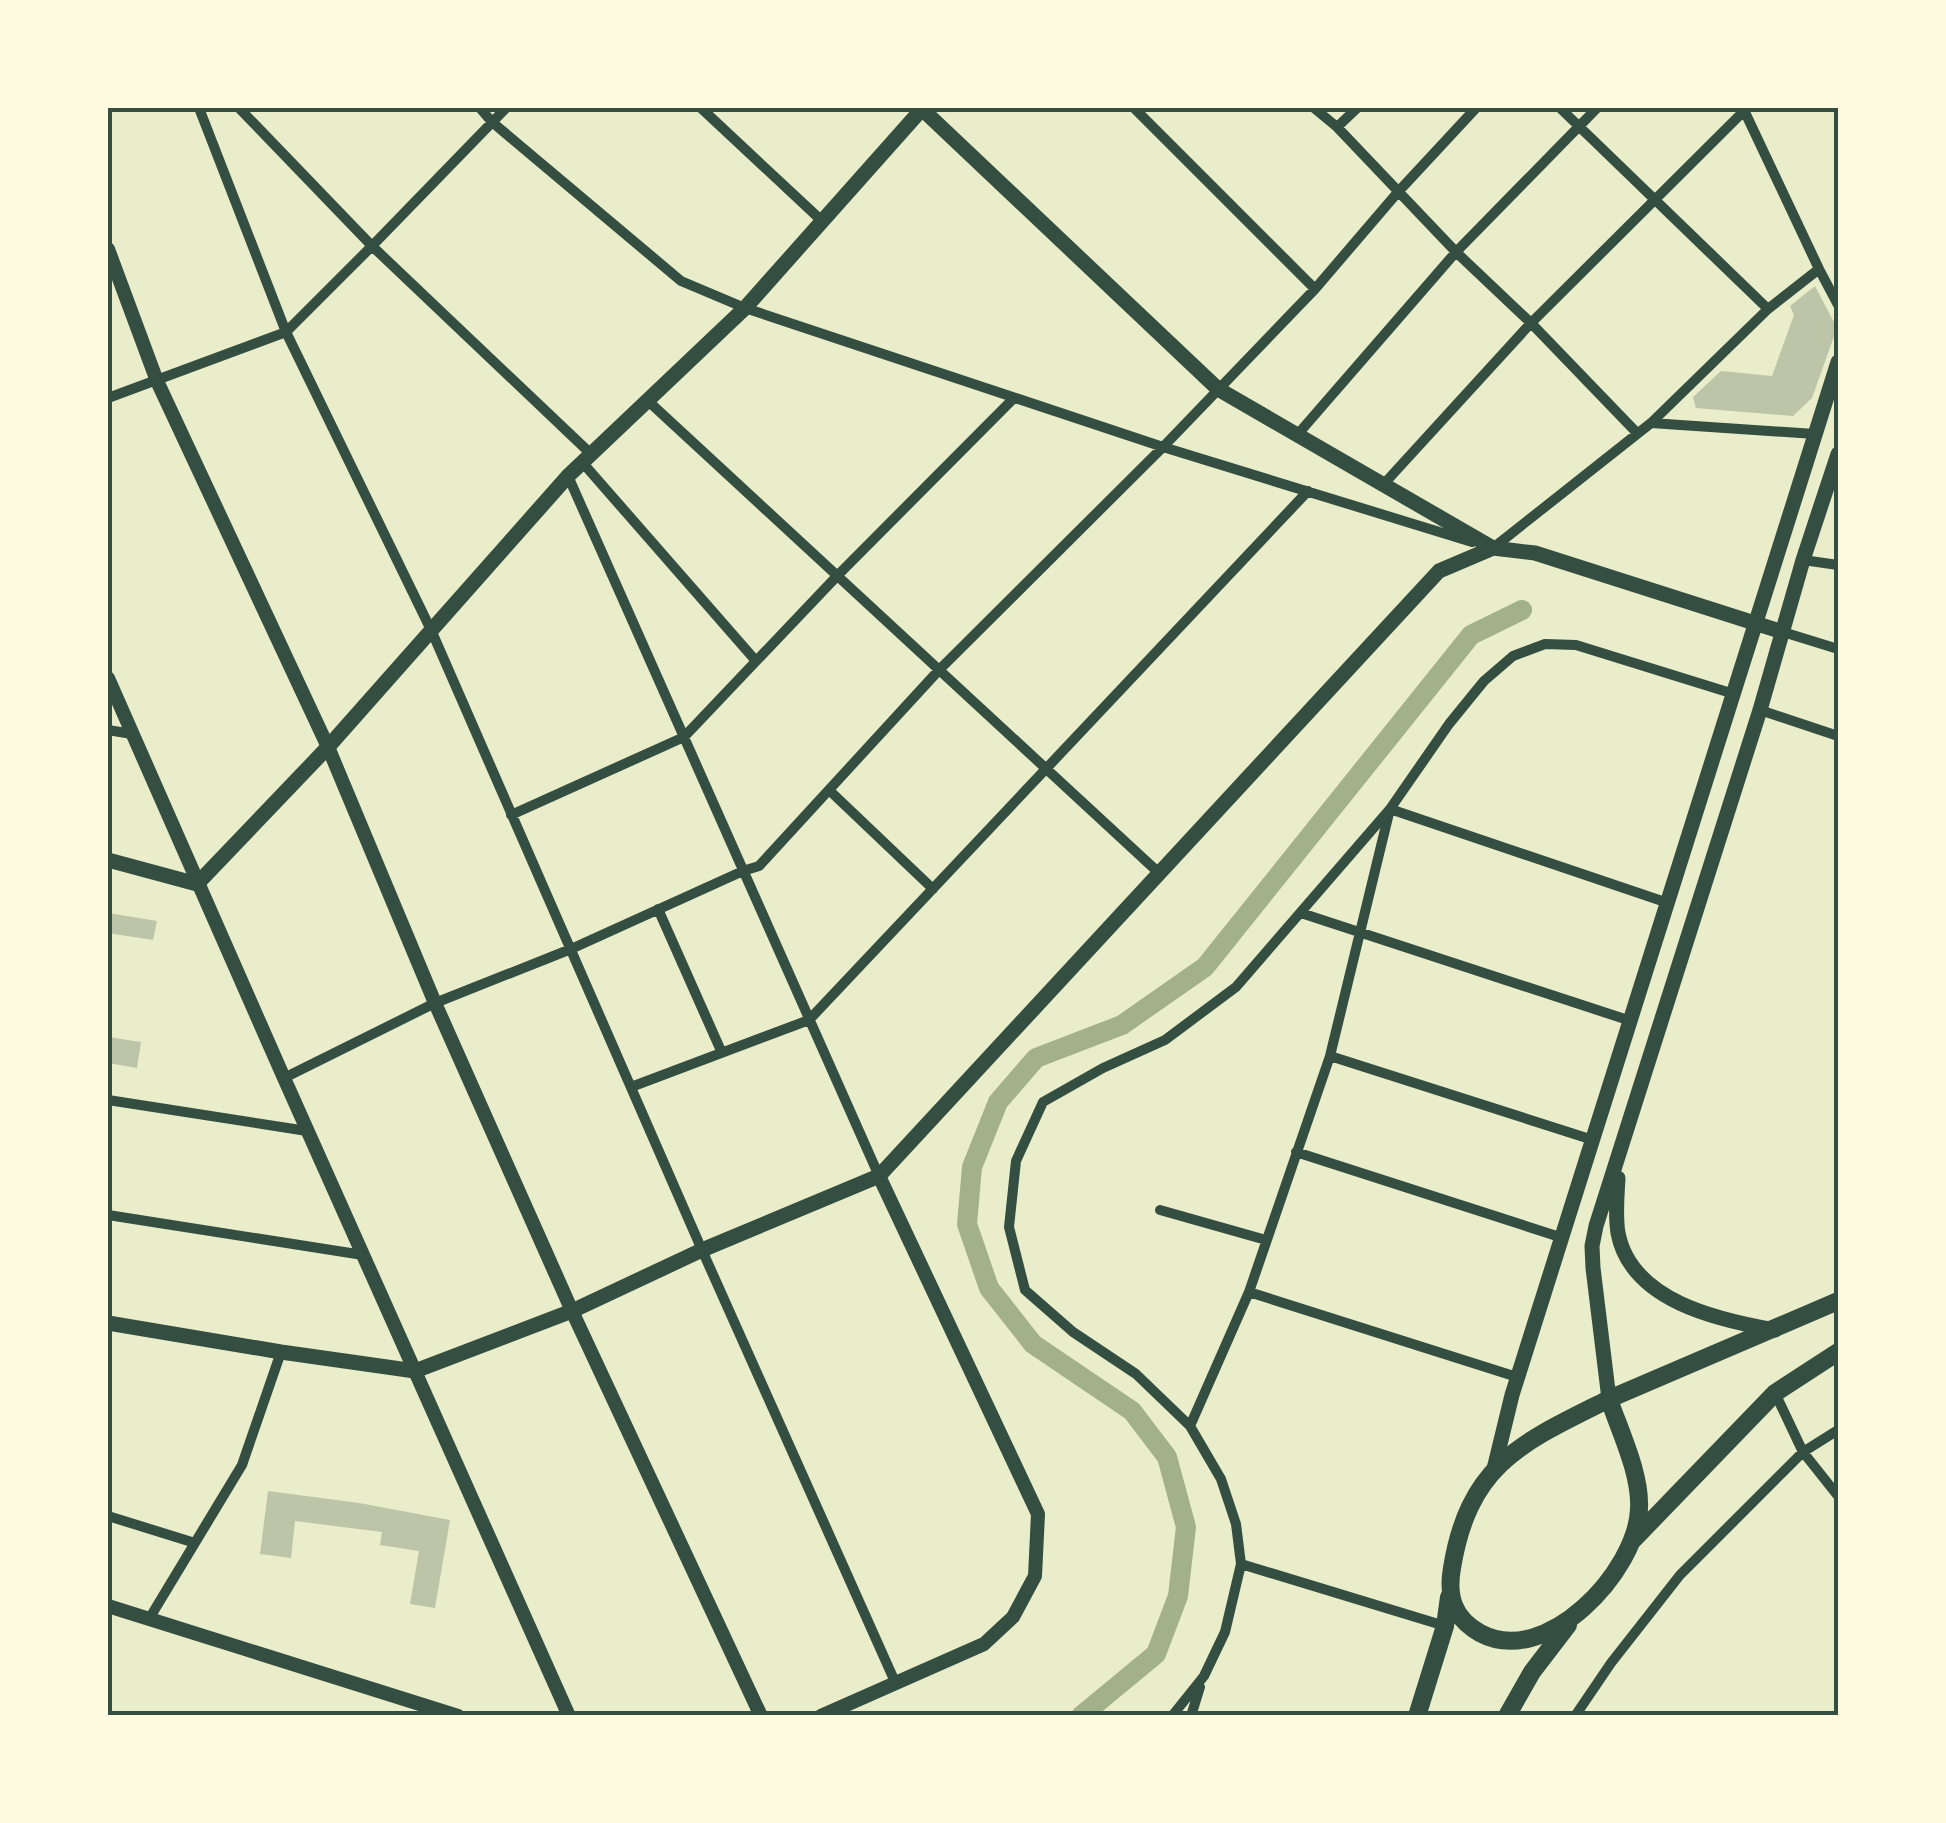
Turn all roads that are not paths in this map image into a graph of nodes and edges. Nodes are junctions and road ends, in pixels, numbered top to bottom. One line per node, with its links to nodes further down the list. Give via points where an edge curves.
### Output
1 (199, 108): 29 (street)
2 (239, 108): 20 (street)
3 (480, 108): 14 (street)
4 (506, 108): 14 (street)
5 (701, 108): 19 (street)
6 (922, 108): 19 (main road); 32 (main road)
7 (1134, 108): 24 (street)
8 (1314, 108): 16 (street)
9 (1357, 108): 16 (street)
10 (1476, 108): 17 (street)
11 (1560, 108): 15 (street)
12 (1598, 108): 15 (street)
13 (1743, 110): 18 (street); 23 (street)
14 (492, 122): 20 (street); 26 (street, via 681,281)
15 (1579, 126): 18 (street); 22 (street)
16 (1337, 127): 17 (street)
17 (1398, 192): 22 (street); 24 (street)
18 (1653, 200): 27 (street); 28 (street)
19 (822, 221): 26 (main road)
20 (372, 246): 29 (street); 42 (street)
21 (108, 249): 31 (street)
22 (1456, 252): 28 (street); 38 (street)
23 (1819, 269): 25 (street); 27 (street)
24 (1316, 289): 32 (street)
25 (1838, 305)
26 (745, 308): 34 (street); 35 (main road)
27 (1768, 309): 36 (street)
28 (1531, 324): 37 (street); 44 (street)
29 (286, 332): 31 (street); 51 (street)
30 (1838, 362): 39 (main road)
31 (157, 381): 33 (street); 63 (street)
32 (1218, 389): 38 (main road); 40 (street)
33 (108, 398)
34 (1014, 398): 40 (street); 49 (street)
35 (647, 400): 42 (main road); 49 (street)
36 (1650, 423): 37 (street); 39 (street)
37 (1637, 433): 46 (street)
38 (1298, 434): 44 (main road)
39 (1815, 434): 50 (main road)
40 (1163, 447): 45 (street); 55 (street)
41 (1838, 454): 47 (main road)
42 (586, 458): 43 (main road); 54 (street)
43 (568, 476): 51 (main road); 62 (street)
44 (1382, 486): 46 (main road)
45 (1308, 492): 46 (street); 64 (street)
46 (1492, 548): 50 (main road, via 1535,553); 70 (main road, via 1439,570)
47 (1803, 560): 48 (street); 52 (main road)
48 (1838, 565)
49 (838, 576): 54 (street); 55 (street)
50 (1756, 624): 52 (main road); 57 (main road)
51 (432, 632): 63 (main road); 67 (street)
52 (1782, 632): 53 (street); 58 (main road)
53 (1838, 649)
54 (756, 661): 62 (street)
55 (940, 670): 64 (street); 65 (street)
56 (108, 678): 60 (street)
57 (1734, 694): 66 (street, via 1576,645 1545,644 1512,656 1484,680); 73 (main road)
58 (1760, 710): 61 (street); 89 (main road)
59 (108, 730): 60 (street)
60 (132, 734): 71 (street)
61 (1838, 736)
62 (684, 737): 67 (street); 69 (street)
63 (328, 747): 71 (main road); 78 (street)
64 (1046, 770): 70 (street); 72 (street)
65 (829, 790): 69 (street, via 759,866); 72 (street)
66 (1390, 809): 73 (street); 75 (street); 76 (street)
67 (511, 815): 77 (street)
68 (108, 860): 71 (main road)
69 (743, 871): 74 (street); 79 (street)
70 (1159, 873): 90 (main road)
71 (197, 884): 83 (street)
72 (933, 889): 79 (street)
73 (1668, 903): 80 (main road)
74 (658, 909): 77 (street); 81 (street)
75 (1301, 913): 76 (street); 108 (street, via 1236,987 1165,1040 1043,1102 1016,1162 1009,1227 1025,1290 1072,1332 1136,1374)
76 (1362, 933): 80 (street); 82 (street)
77 (571, 949): 78 (street); 84 (street)
78 (435, 1003): 83 (street); 99 (street)
79 (809, 1020): 81 (street); 90 (street)
80 (1631, 1021): 87 (main road)
81 (722, 1053): 84 (street)
82 (1330, 1056): 87 (street); 88 (street)
83 (284, 1078): 86 (street)
84 (631, 1087): 95 (street)
85 (108, 1100): 86 (street)
86 (307, 1131): 96 (street)
87 (1594, 1140): 93 (main road)
88 (1296, 1152): 93 (street); 94 (street)
89 (1620, 1154): 101 (main road, via 1618,1235 1638,1272 1684,1306); 107 (main road, via 1592,1246)
90 (879, 1176): 95 (main road); 123 (street, via 1038,1514 1034,1576 1013,1617 984,1644)
91 (1160, 1210): 94 (street)
92 (108, 1215): 96 (street)
93 (1563, 1238): 105 (main road)
94 (1266, 1240): 97 (street)
95 (702, 1250): 99 (main road); 123 (street)
96 (363, 1254): 104 (street)
97 (1249, 1292): 105 (street); 108 (street)
98 (1838, 1301): 101 (main road)
99 (572, 1311): 104 (main road); 126 (street)
100 (108, 1324): 102 (main road)
101 (1775, 1330): 107 (main road)
102 (281, 1352): 104 (main road); 115 (street, via 242,1465)
103 (1838, 1352): 106 (main road)
104 (415, 1371): 125 (street)
105 (1517, 1378): 111 (main road)
106 (1774, 1393): 110 (street); 114 (main road)
107 (1610, 1398): 111 (main road); 114 (main road, via 1640,1489)
108 (1190, 1426): 116 (street, via 1221,1478)
109 (1838, 1430): 110 (street)
110 (1803, 1452): 112 (street); 132 (street, via 1680,1575)
111 (1494, 1469): 117 (main road, via 1475,1494 1460,1533)
112 (1838, 1496)
113 (108, 1516): 115 (street)
114 (1633, 1540): 119 (main road, via 1616,1572)
115 (196, 1542): 120 (street)
116 (1241, 1564): 121 (street); 122 (street, via 1225,1632)
117 (1449, 1597): 119 (main road, via 1481,1634 1502,1639 1547,1632); 121 (main road)
118 (108, 1606): 120 (street)
119 (1574, 1616): 131 (main road)
120 (149, 1619): 124 (street)
121 (1445, 1626): 130 (main road)
122 (1204, 1676): 128 (street); 129 (street)
123 (896, 1684): 127 (street)
124 (458, 1716)
125 (570, 1716)
126 (761, 1716)
127 (822, 1716)
128 (1172, 1716)
129 (1191, 1716)
130 (1417, 1716)
131 (1507, 1716)
132 (1575, 1716)

